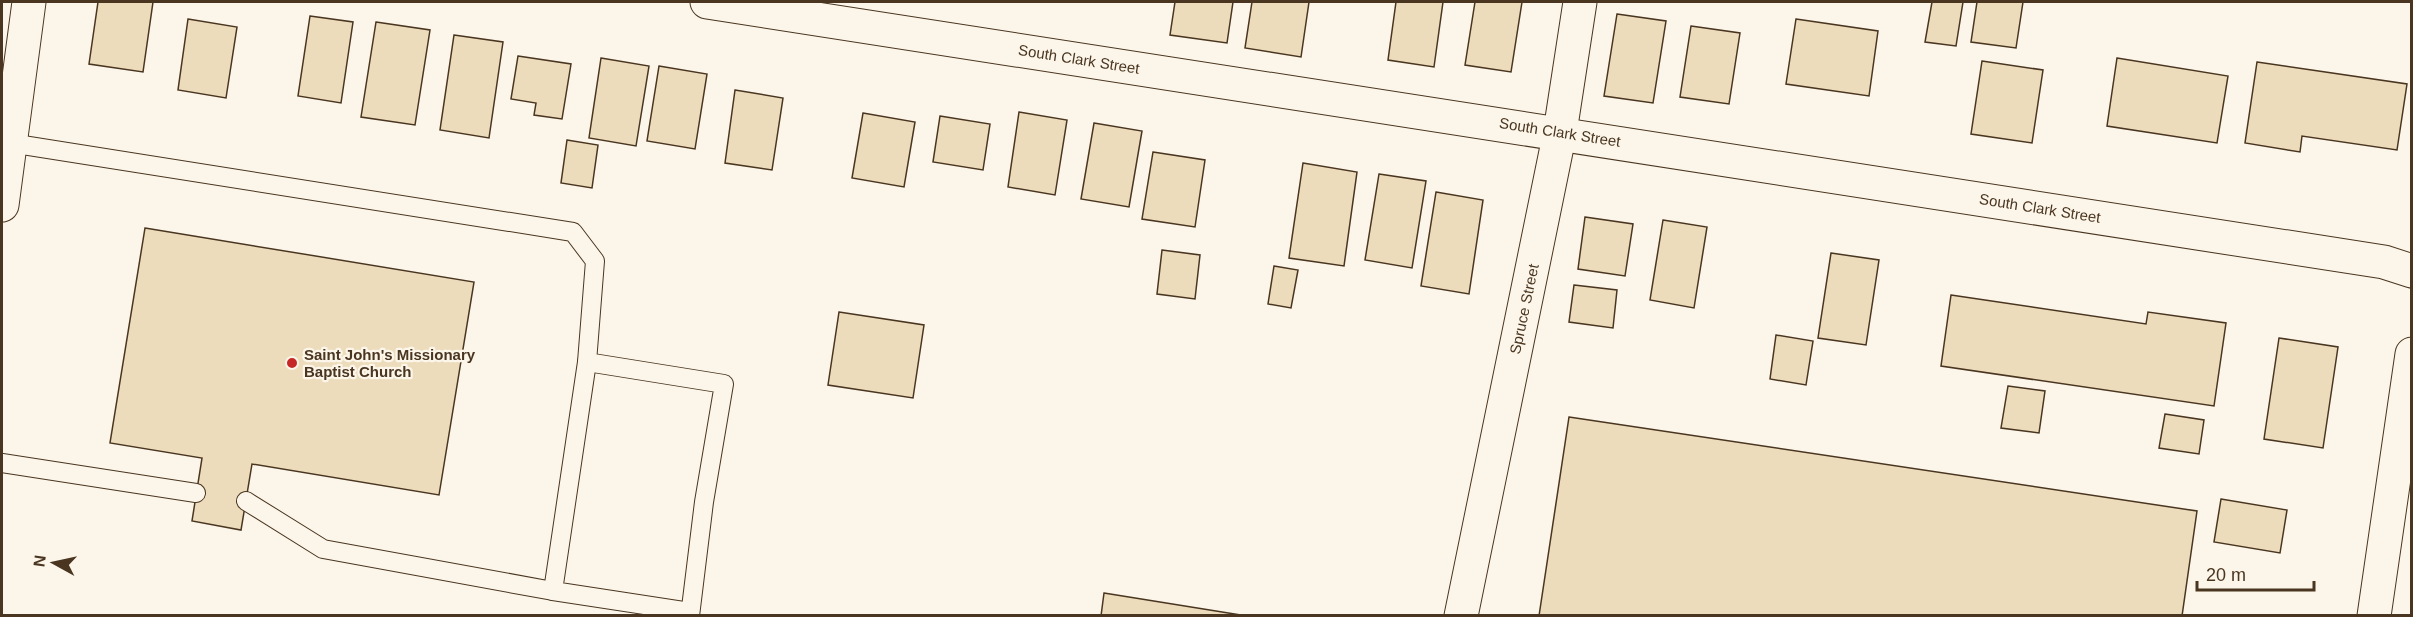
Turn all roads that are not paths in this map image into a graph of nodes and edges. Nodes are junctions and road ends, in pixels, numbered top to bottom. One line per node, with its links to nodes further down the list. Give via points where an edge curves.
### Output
1 (29, 2): 4 (street)
2 (706, 2): 5 (street, South Clark Street)
3 (1580, 2): 5 (street, Spruce Street)
4 (12, 42): 6 (street)
5 (1560, 132): 8 (street, South Clark Street, via 2384,262); 16 (street, Spruce Street)
6 (10, 143): 7 (street); 10 (lane, via 573,232 595,261)
7 (2, 205)
8 (2412, 271)
9 (2412, 354): 17 (street)
10 (587, 362): 14 (lane); 15 (lane, via 724,384)
11 (2, 463): 12 (lane)
12 (196, 493)
13 (246, 501): 14 (lane, via 323,549)
14 (553, 591): 15 (lane)
15 (690, 614)
16 (1461, 615)
17 (2374, 615)

